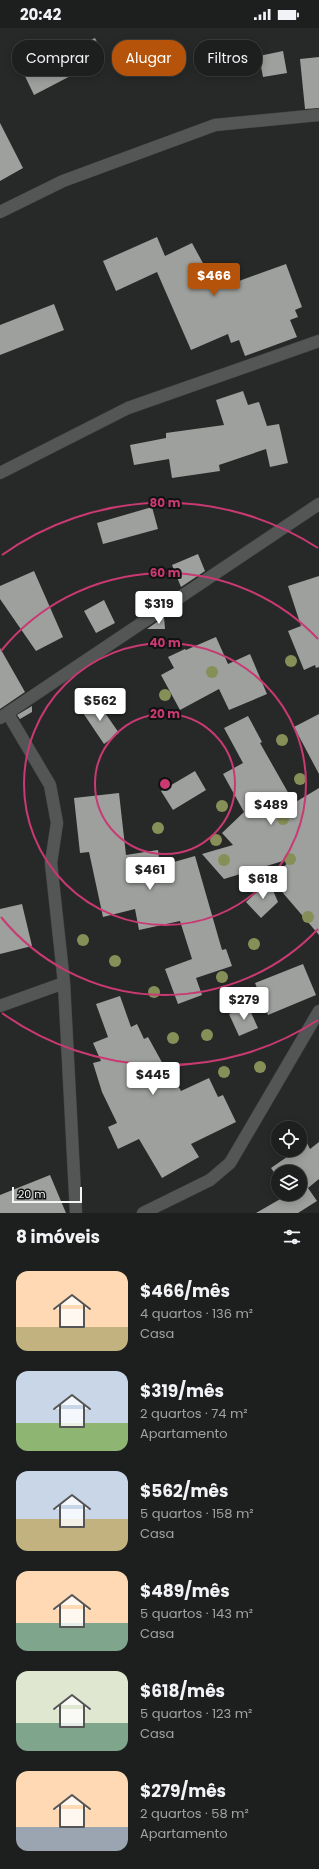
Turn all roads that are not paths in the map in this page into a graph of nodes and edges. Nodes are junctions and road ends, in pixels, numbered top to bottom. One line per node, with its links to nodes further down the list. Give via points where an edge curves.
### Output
1 (319, 115): 2 (street, via 215,124 63,181)
2 (0, 212)
3 (319, 341): 4 (street, via 128,408)
4 (0, 473)
5 (319, 504): 6 (street)
6 (4, 716): 7 (street, via 50,785 57,823 51,863)
7 (64, 983): 8 (street); 10 (street)
8 (0, 1006)
9 (319, 1011): 11 (street, via 230,1162 210,1180)
10 (76, 1213)
11 (143, 1213)

